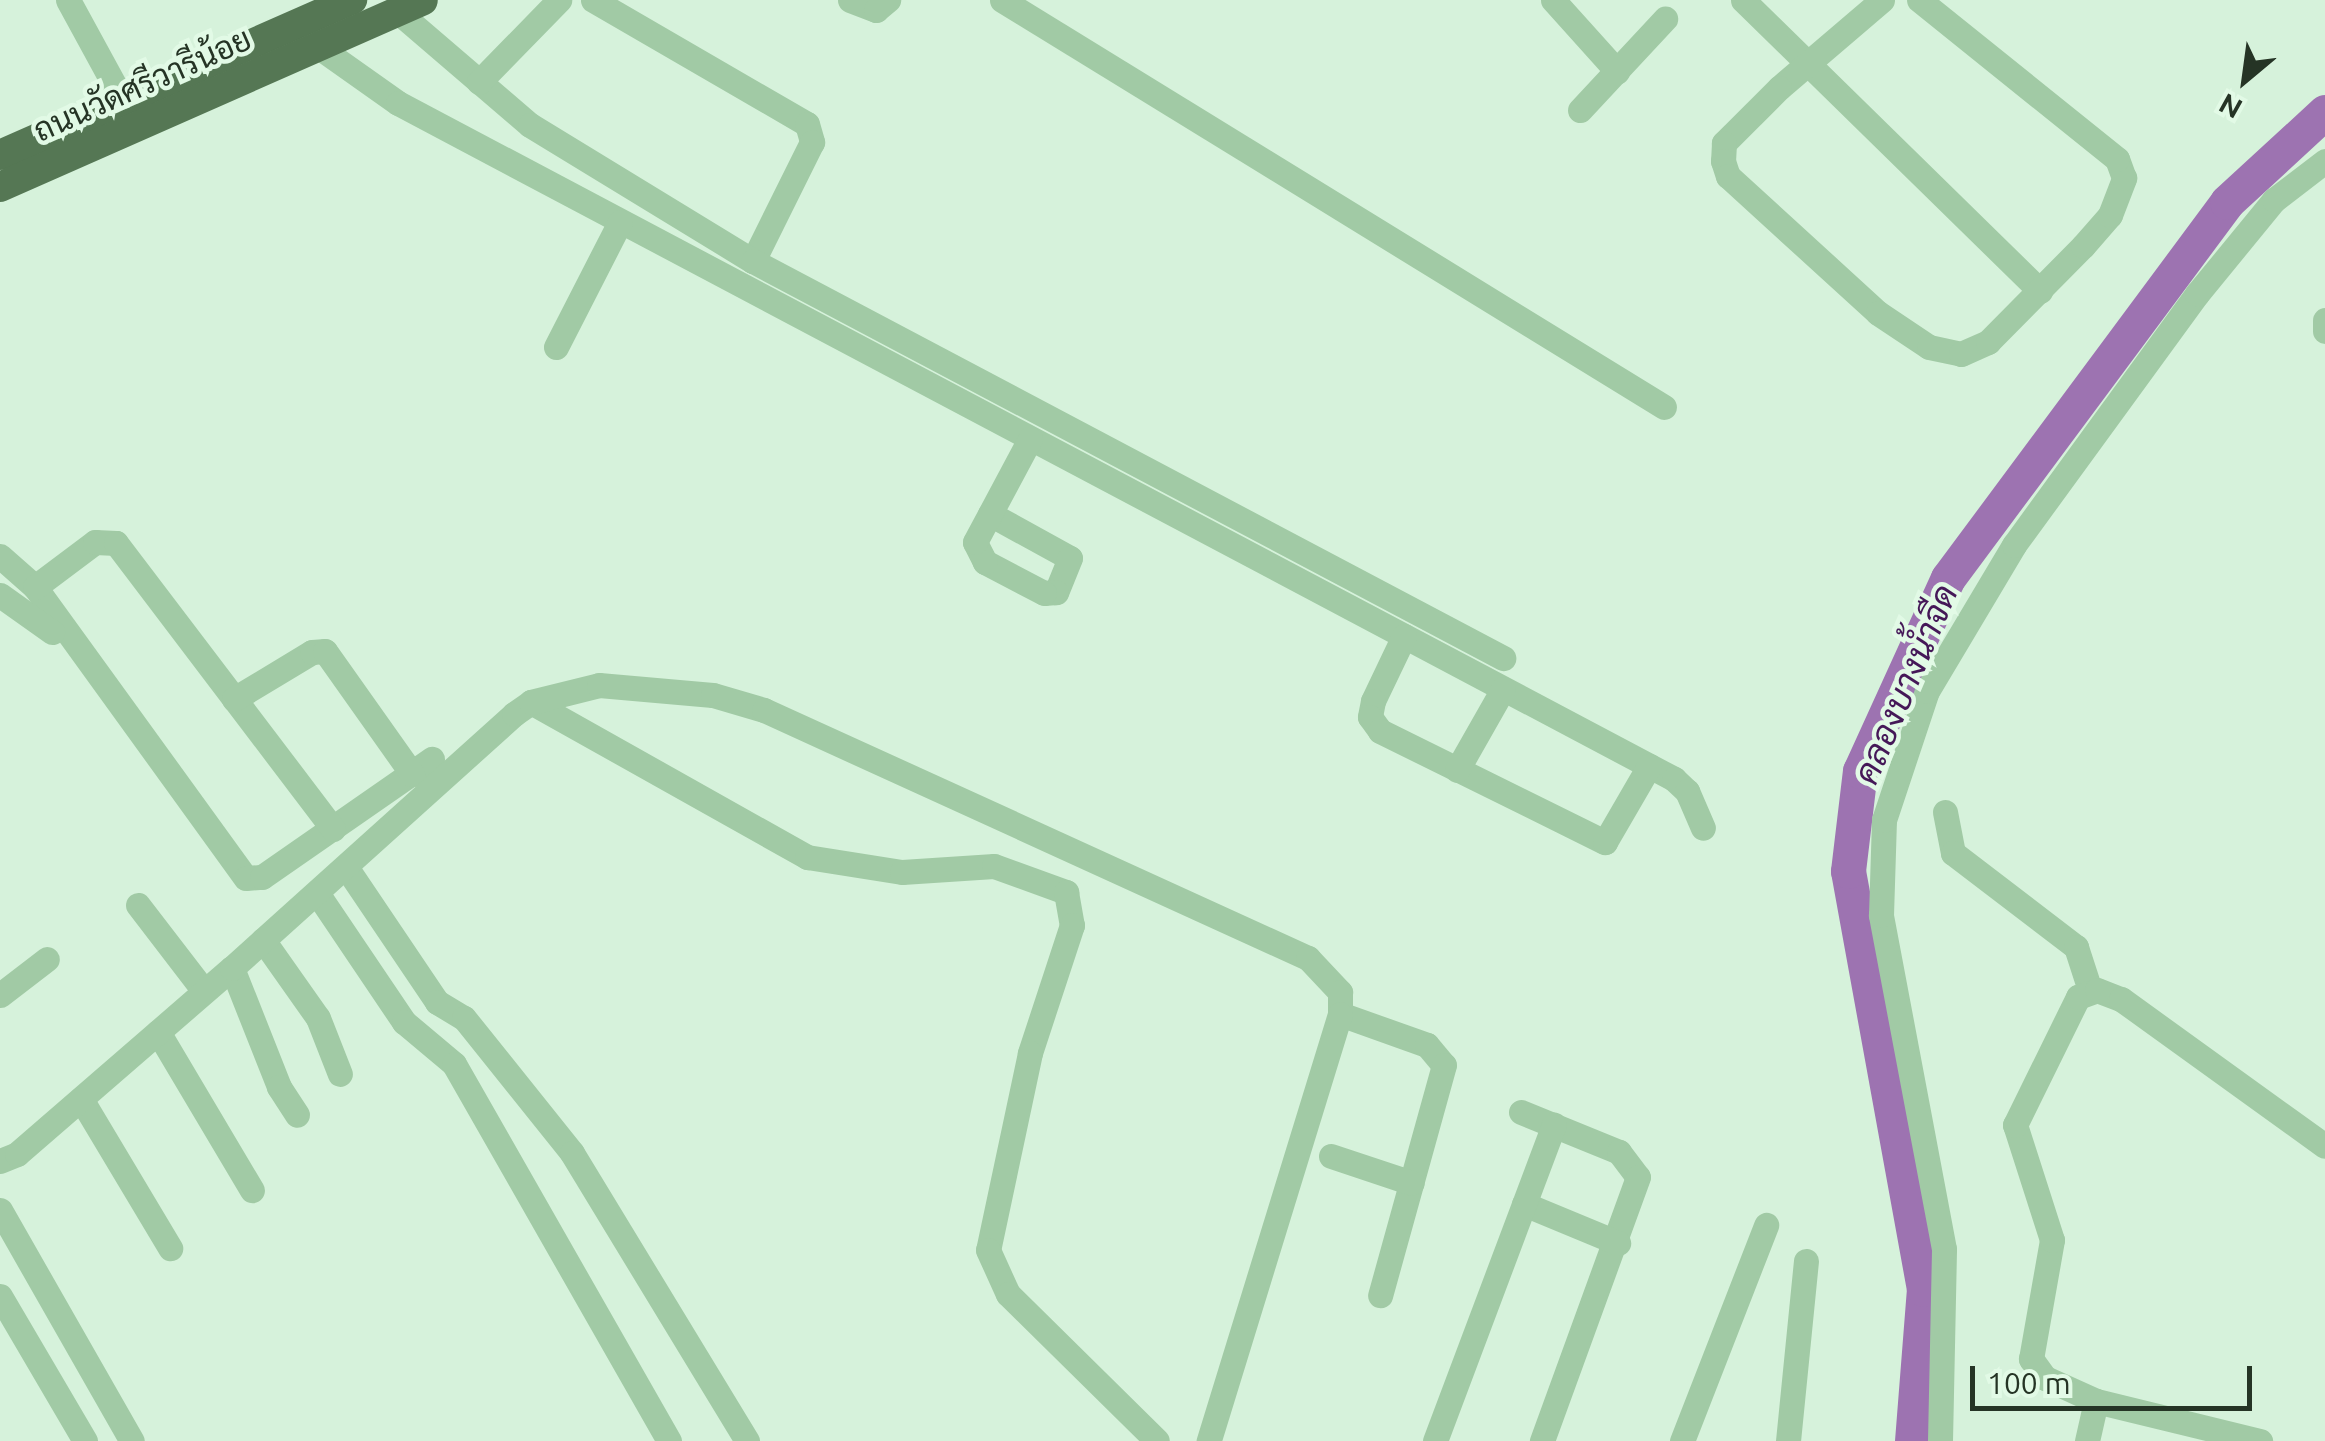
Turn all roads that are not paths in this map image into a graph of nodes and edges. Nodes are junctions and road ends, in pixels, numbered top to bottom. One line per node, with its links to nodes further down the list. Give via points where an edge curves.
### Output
1 (68, 0): 18 (street)
2 (352, 0): 18 (main road, ถนนวัดศรีวารีน้อย)
3 (559, 0): 17 (street)
4 (593, 0): 24 (street, via 807,124 812,142)
5 (850, 0): 6 (street, via 876,10)
6 (888, 0)
7 (1002, 0): 29 (street)
8 (1553, 0): 16 (street)
9 (1743, 0): 15 (street)
10 (1882, 0): 15 (street)
11 (1919, 0): 25 (street, via 2118,159 2124,190 2110,215)
12 (410, 6): 14 (main road, ถนนวัดศรีวารีน้อย); 17 (street)
13 (1665, 19): 16 (street)
14 (316, 45): 22 (main road, ถนนวัดศรีวารีน้อย); 23 (street, via 398,103)
15 (1804, 64): 25 (street); 25 (street, via 1724,143 1728,176 1878,313 1929,347 1961,354 1988,342)
16 (1616, 71): 19 (street)
17 (479, 82): 24 (street, via 530,125)
18 (123, 101): 20 (main road, ถนนวัดศรีวารีน้อย)
19 (1580, 110)
20 (1, 154)
21 (2325, 160): 86 (street, via 2274,200 2197,294 2014,545 1926,690 1884,820 1881,915 1944,1248)
22 (0, 187)
23 (620, 222): 28 (street); 30 (street)
24 (753, 260): 37 (street)
25 (2040, 291)
26 (2325, 320): 27 (street)
27 (2325, 331)
28 (556, 347)
29 (1664, 406)
30 (1030, 438): 31 (street); 36 (street)
31 (990, 514)
32 (0, 556): 33 (street)
33 (35, 587): 39 (street, via 95,542 116,543); 45 (street, via 246,878 262,877)
34 (0, 595): 35 (street)
35 (52, 632)
36 (1404, 636): 38 (street); 42 (street, via 1370,716 1380,730)
37 (1504, 658)
38 (1503, 688): 41 (street); 42 (street)
39 (234, 699): 45 (street); 45 (street, via 312,652 326,651 422,767)
40 (531, 702): 46 (street); 55 (street, via 599,685 659,686 764,710 1308,958 1340,992); 80 (street, via 808,857 902,872 994,866 1066,892 1072,925 1034,1039 988,1250 1008,1294)
41 (1649, 766): 42 (street, via 1606,842); 44 (street, via 1688,791)
42 (1457, 770)
43 (1945, 812): 52 (street, via 1954,853 2076,947)
44 (1703, 828)
45 (333, 829)
46 (346, 867): 47 (street); 79 (street, via 437,1002 464,1018 572,1154)
47 (317, 893): 49 (street); 78 (street, via 404,1022 454,1064)
48 (138, 905): 53 (street)
49 (263, 940): 51 (street); 57 (street, via 318,1018)
50 (47, 959): 54 (street)
51 (232, 968): 53 (street); 60 (street, via 278,1088)
52 (2090, 990): 62 (street, via 2121,999); 75 (street, via 2074,1003 2014,1124 2052,1240 2031,1359 2046,1378)
53 (204, 992): 56 (street)
54 (0, 994)
55 (1340, 1014): 65 (street, via 1427,1045 1444,1065); 81 (street)
56 (158, 1032): 58 (street); 66 (street)
57 (340, 1074)
58 (81, 1099): 64 (street); 71 (street)
59 (1521, 1112): 61 (street)
60 (297, 1116)
61 (1554, 1125): 67 (street); 70 (street, via 1631,1164 1636,1192)
62 (2325, 1146)
63 (1331, 1156): 65 (street)
64 (0, 1161)
65 (1412, 1183): 73 (street)
66 (252, 1190)
67 (1524, 1204): 70 (street); 82 (street)
68 (0, 1210): 77 (street)
69 (1766, 1225): 84 (street)
70 (1618, 1244): 83 (street)
71 (170, 1248)
72 (1806, 1262): 85 (street)
73 (1380, 1295)
74 (0, 1296): 76 (street)
75 (2096, 1402): 87 (street); 88 (street)
76 (85, 1441)
77 (132, 1441)
78 (668, 1441)
79 (748, 1441)
80 (1157, 1441)
81 (1209, 1441)
82 (1435, 1441)
83 (1542, 1441)
84 (1682, 1441)
85 (1788, 1441)
86 (1940, 1441)
87 (2086, 1441)
88 (2260, 1441)

